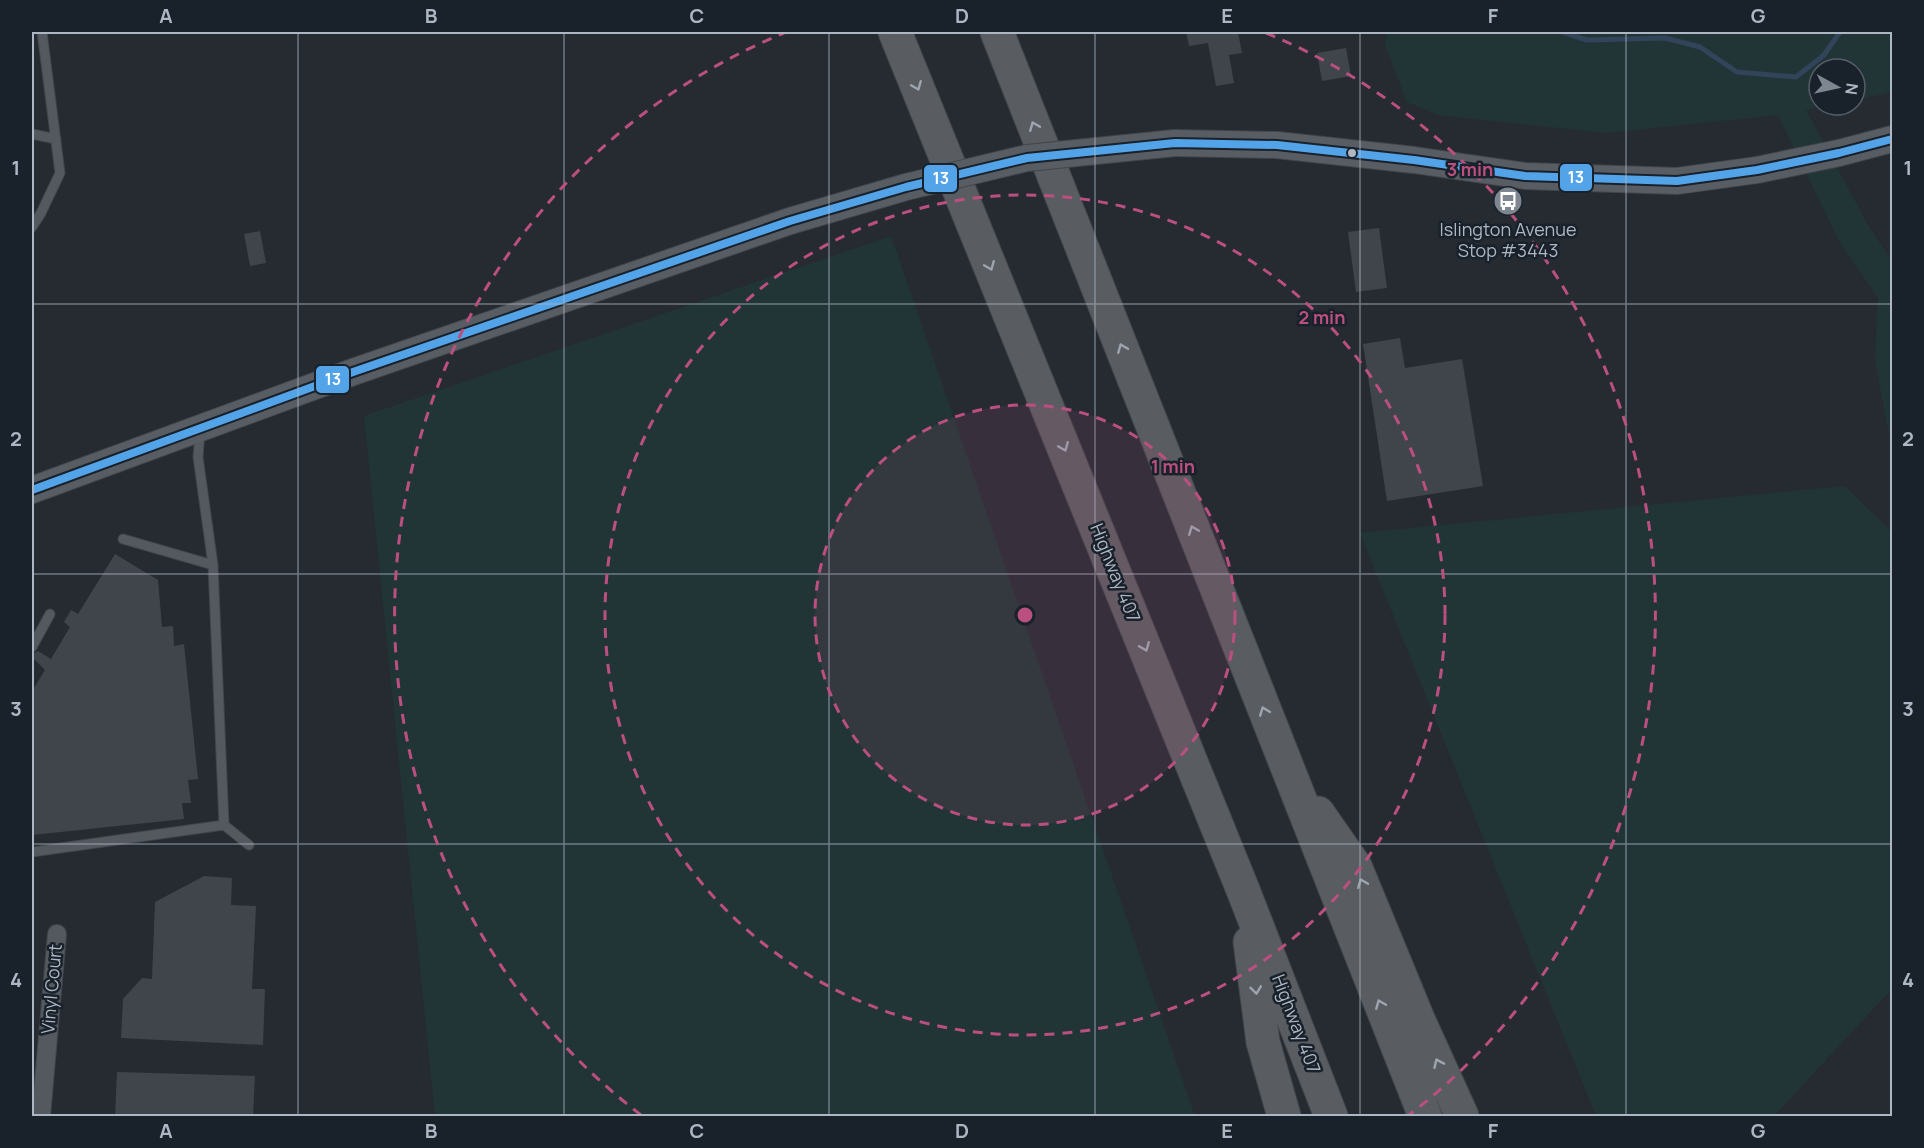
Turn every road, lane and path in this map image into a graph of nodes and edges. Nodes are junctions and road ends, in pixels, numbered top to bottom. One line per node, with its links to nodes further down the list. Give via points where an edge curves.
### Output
1 (42, 32): 5 (lane)
2 (895, 32): 18 (highway, Highway 407, one-way to 18)
3 (997, 32): 14 (highway, one-way to 3)
4 (32, 134): 5 (lane)
5 (56, 139): 7 (lane, via 60,173)
6 (1893, 139): 8 (main road, bridge, via 1757,170 1677,180 1525,176 1277,145 1175,142 1027,158 906,186 790,221)
7 (32, 227)
8 (200, 429): 9 (main road); 11 (lane, via 198,457)
9 (32, 490)
10 (123, 539): 11 (lane)
11 (213, 565): 15 (lane)
12 (50, 614): 13 (lane)
13 (32, 647)
14 (1286, 766): 23 (highway, one-way to 14); 24 (highway, one-way to 14, via 1355,866)
15 (224, 825): 16 (lane); 17 (lane)
16 (249, 845)
17 (32, 852)
18 (1244, 890): 21 (highway, one-way to 21, via 1263,1042); 22 (highway, Highway 407)
19 (57, 934): 20 (street, Vinyl Court)
20 (41, 1116)
21 (1284, 1116)
22 (1331, 1116)
23 (1425, 1116)
24 (1462, 1116)

